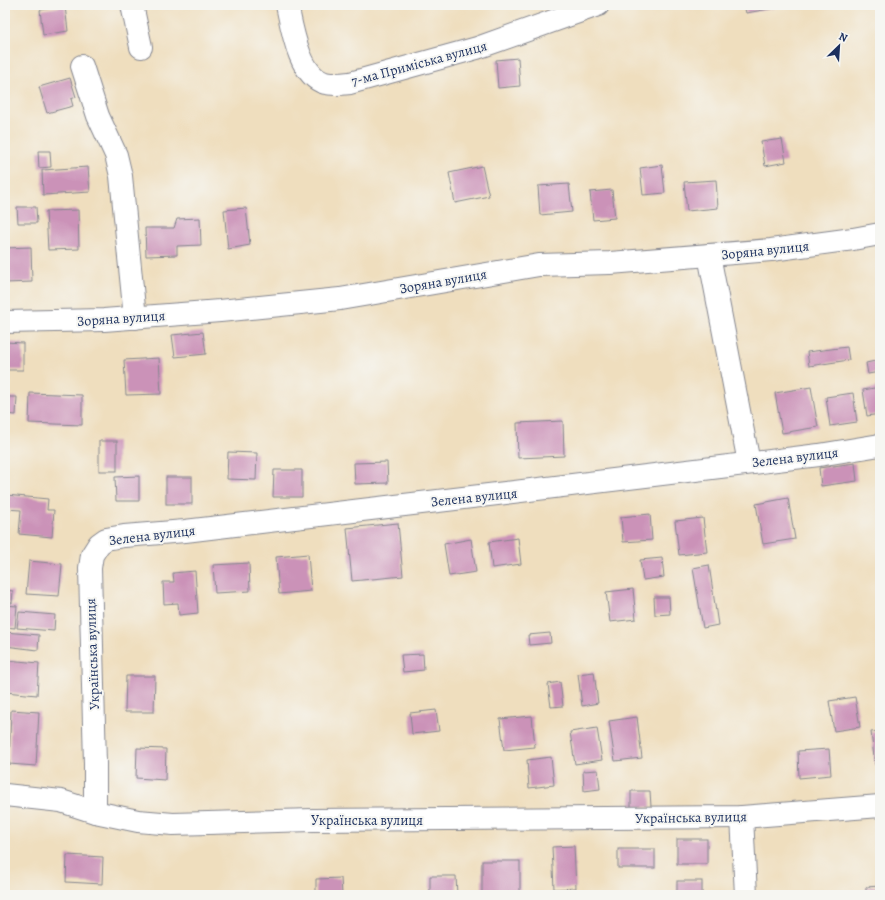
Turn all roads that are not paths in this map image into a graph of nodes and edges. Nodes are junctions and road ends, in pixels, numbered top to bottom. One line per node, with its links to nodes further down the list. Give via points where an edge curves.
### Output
1 (132, 5): 4 (street)
2 (287, 5): 3 (street, 7-ма Приміська вулиця, via 306,68 317,80 333,84 350,83 470,50)
3 (598, 5)
4 (141, 47)
5 (82, 66): 8 (street, via 98,116 116,155 121,176)
6 (880, 234): 7 (street, Зоряна вулиця, via 834,242)
7 (709, 255): 8 (street, Зоряна вулиця, via 610,263 539,265 340,299); 11 (street)
8 (135, 318): 9 (street, Зоряна вулиця)
9 (5, 322)
10 (880, 445): 11 (street, Зелена вулиця)
11 (749, 464): 12 (street, Зелена вулиця, via 193,530 112,537 96,546 91,559)
12 (90, 573): 15 (street, Українська вулиця)
13 (5, 795): 15 (street, via 61,801)
14 (880, 806): 16 (street, Українська вулиця)
15 (94, 812): 16 (street, Українська вулиця, via 138,821 173,824 321,820)
16 (742, 817): 17 (street)
17 (746, 895)

